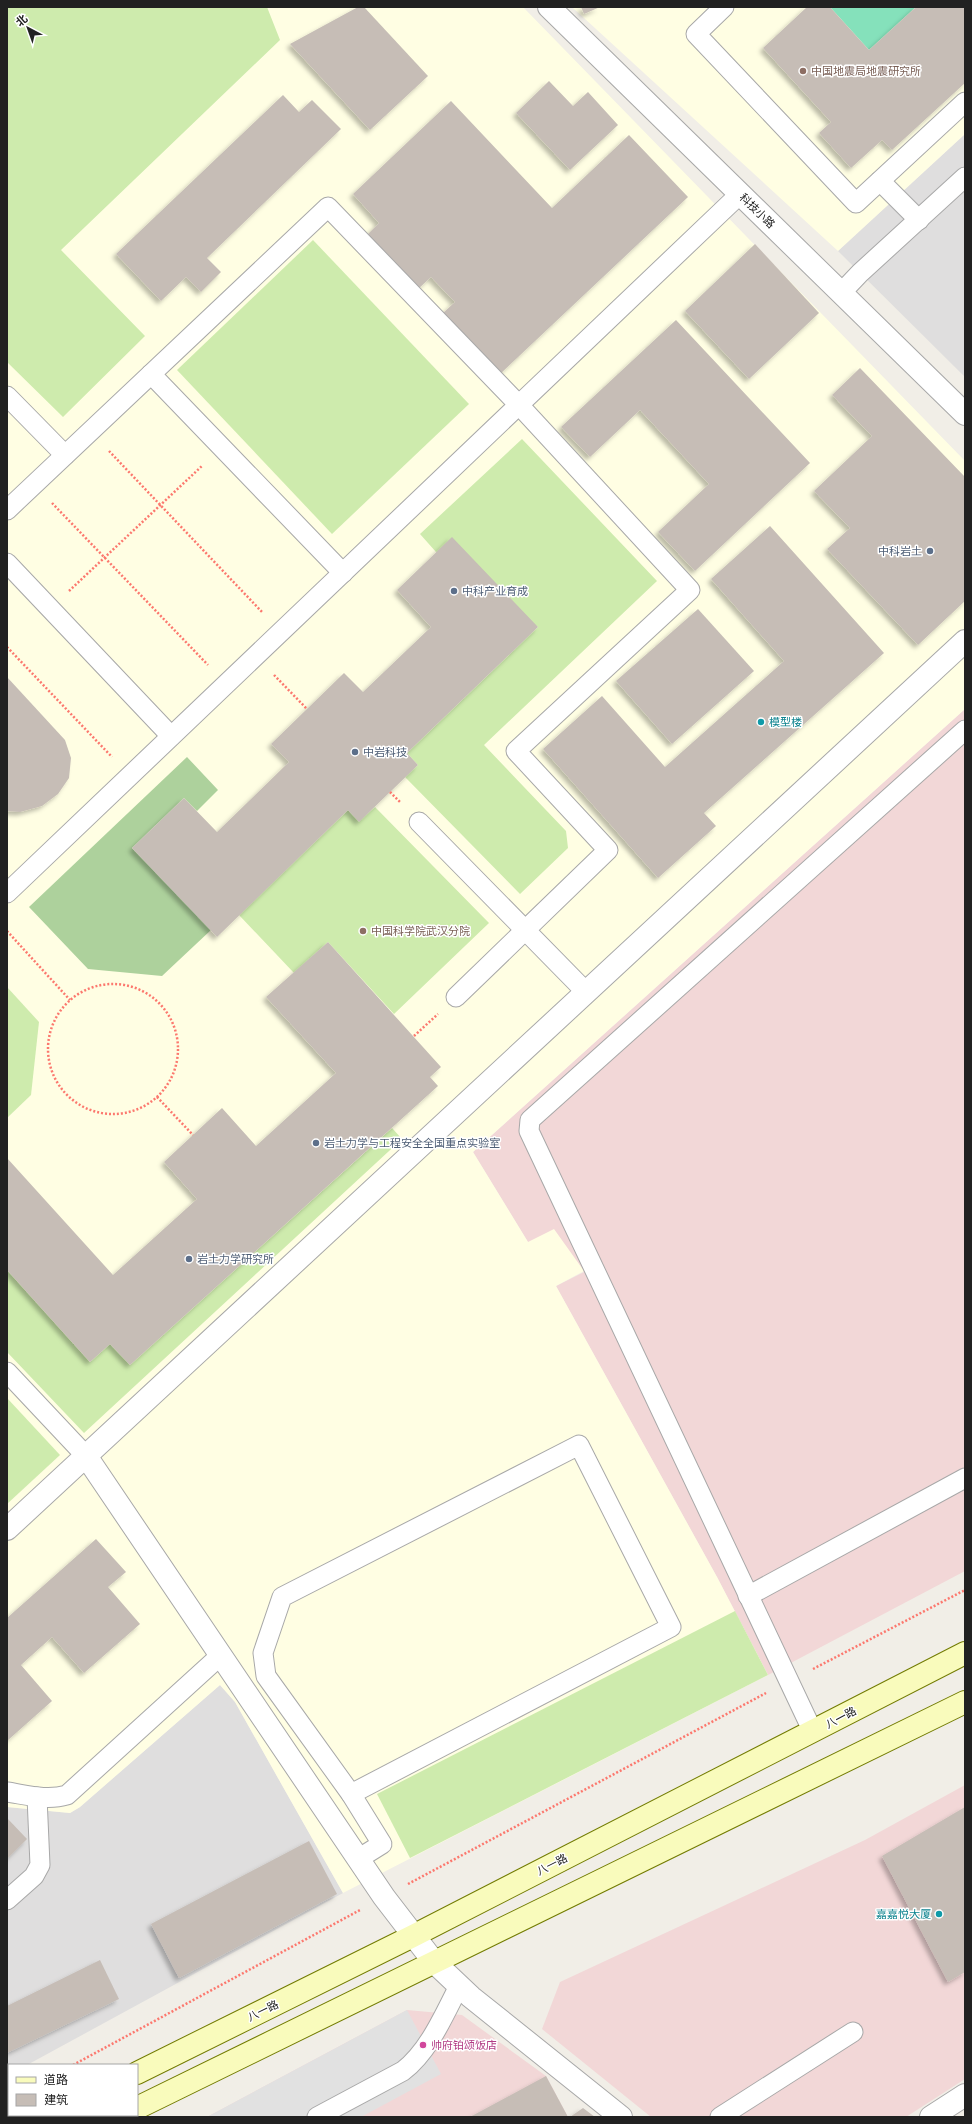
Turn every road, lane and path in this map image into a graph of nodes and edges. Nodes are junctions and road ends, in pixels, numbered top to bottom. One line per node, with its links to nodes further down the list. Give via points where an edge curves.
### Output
1 (549, 7): 6 (street, 科技小路)
2 (724, 7): 5 (lane, via 696,34 856,203)
3 (965, 102): 5 (lane)
4 (965, 177): 7 (lane)
5 (880, 181): 7 (lane)
6 (740, 194): 8 (street, 科技小路); 11 (lane)
7 (919, 220): 8 (lane)
8 (841, 293): 12 (street, 科技小路)
9 (151, 374): 11 (lane, via 328,207); 13 (lane); 14 (lane)
10 (7, 396): 15 (lane)
11 (519, 405): 21 (lane); 34 (lane, via 690,590 516,751 608,850)
12 (965, 414)
13 (90, 431): 15 (lane); 17 (path)
14 (222, 447): 17 (path); 21 (lane)
15 (65, 455): 16 (lane)
16 (34, 484): 18 (lane); 19 (path)
17 (161, 505): 19 (path); 23 (path)
18 (7, 510)
19 (105, 558): 22 (path); 27 (path)
20 (7, 563): 22 (lane)
21 (342, 573): 23 (lane)
22 (50, 609): 30 (lane)
23 (281, 632): 26 (lane)
24 (965, 641): 36 (street)
25 (7, 648): 31 (path)
26 (256, 656): 27 (lane); 28 (path)
27 (226, 684): 30 (lane)
28 (307, 709)
29 (965, 730): 47 (lane, via 530,1120 529,1131)
30 (171, 736): 31 (lane)
31 (130, 776): 33 (lane)
32 (419, 822): 34 (lane)
33 (7, 893)
34 (525, 930): 36 (lane); 37 (lane)
35 (7, 931): 38 (path)
36 (586, 992): 43 (street)
37 (456, 997): 39 (path)
38 (70, 1000): 40 (path, via 91,987 113,983 135,987 155,998 170,1015 178,1036 178,1058 171,1080); 40 (path, via 58,1014 50,1033 48,1054 53,1074 64,1092 80,1105 99,1113 120,1114 140,1108)
39 (414, 1036)
40 (157, 1097): 41 (path)
41 (193, 1135)
42 (7, 1372): 43 (lane)
43 (86, 1456): 45 (street); 49 (street)
44 (965, 1478): 47 (lane)
45 (7, 1529)
46 (965, 1590): 50 (path)
47 (748, 1596): 50 (lane)
48 (965, 1652): 52 (main road, 八一路)
49 (221, 1656): 55 (lane, via 66,1794 57,1798); 56 (street)
50 (788, 1681): 52 (lane); 57 (path)
51 (965, 1702): 60 (main road)
52 (813, 1732): 59 (main road, 八一路)
53 (7, 1792): 55 (lane)
54 (351, 1794): 54 (lane, via 671,1627 579,1445 282,1597 263,1653 266,1676); 56 (lane, via 382,1844)
55 (37, 1797): 58 (lane, via 40,1865 34,1876)
56 (358, 1859): 57 (street)
57 (384, 1897): 59 (street); 63 (path)
58 (7, 1900)
59 (413, 1936): 60 (street); 64 (main road, 八一路)
60 (434, 1962): 61 (street); 66 (main road)
61 (459, 1986): 67 (lane, via 437,2028 415,2062); 68 (street)
62 (853, 2032): 69 (lane)
63 (75, 2064)
64 (138, 2073)
65 (965, 2095): 70 (street)
66 (138, 2108)
67 (317, 2117)
68 (621, 2117)
69 (720, 2117)
70 (931, 2117)

